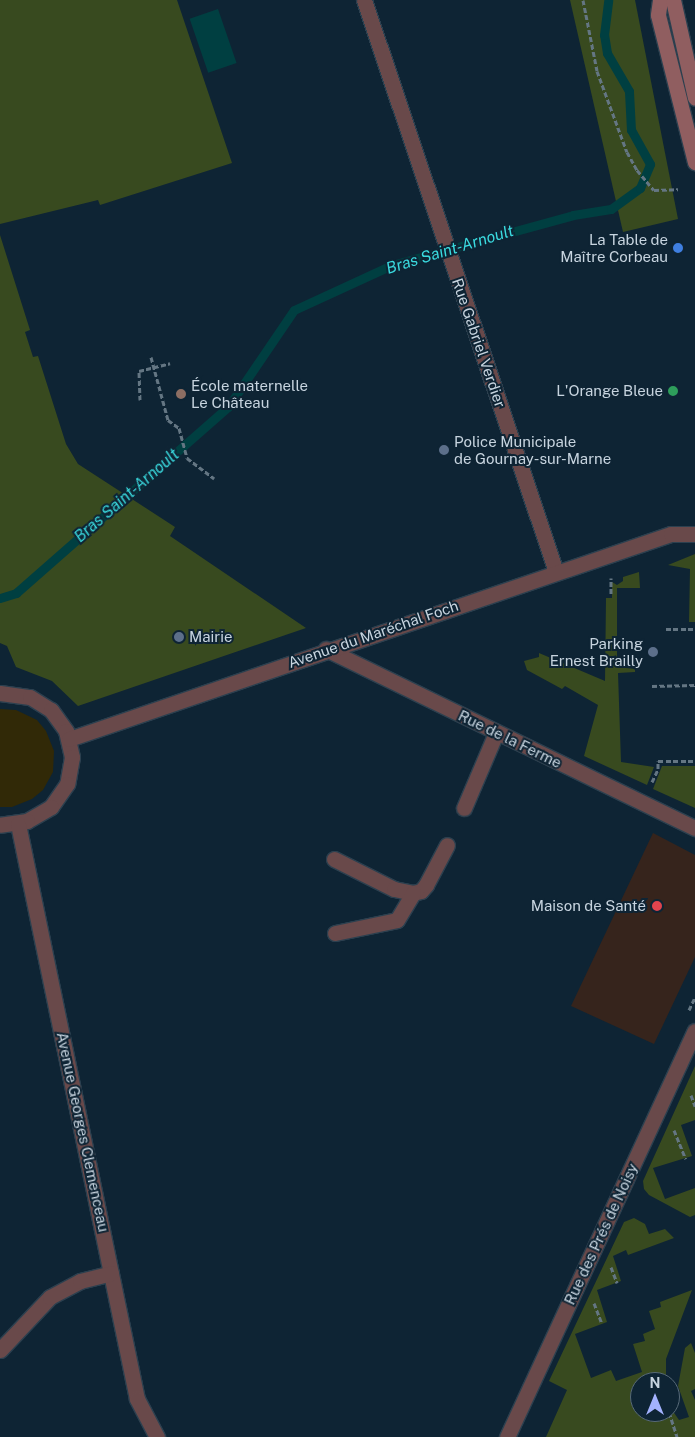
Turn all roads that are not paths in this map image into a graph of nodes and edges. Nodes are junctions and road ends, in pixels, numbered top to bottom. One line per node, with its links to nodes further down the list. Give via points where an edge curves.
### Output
1 (364, 0): 10 (street, Rue Gabriel Verdier)
2 (660, 0): 6 (main road, via 658,15)
3 (673, 0): 4 (main road)
4 (693, 82): 5 (main road)
5 (695, 98)
6 (695, 162)
7 (695, 522): 8 (street, Avenue du Maréchal Foch)
8 (679, 532): 9 (street, Avenue du Maréchal Foch); 10 (street, Avenue du Maréchal Foch)
9 (695, 534)
10 (556, 572): 11 (street, Avenue du Maréchal Foch)
11 (326, 650): 13 (street, Rue de la Ferme); 14 (street, Avenue du Maréchal Foch)
12 (0, 693): 14 (street, via 22,694 45,705 62,723)
13 (496, 733): 15 (street); 18 (street, Rue de la Ferme)
14 (69, 739): 16 (street, via 71,766 62,792 44,813)
15 (464, 808)
16 (18, 824): 17 (street); 24 (street, Avenue Georges Clemenceau)
17 (0, 825)
18 (695, 828)
19 (447, 845): 21 (street, via 422,891)
20 (334, 859): 21 (street, via 394,889)
21 (413, 893): 22 (street, via 398,920)
22 (335, 933)
23 (695, 1031): 27 (street, Rue des Prés de Noisy)
24 (112, 1273): 25 (street, via 80,1281 50,1297); 26 (street, Avenue Georges Clemenceau, via 137,1399)
25 (0, 1350)
26 (157, 1437)
27 (507, 1437)

